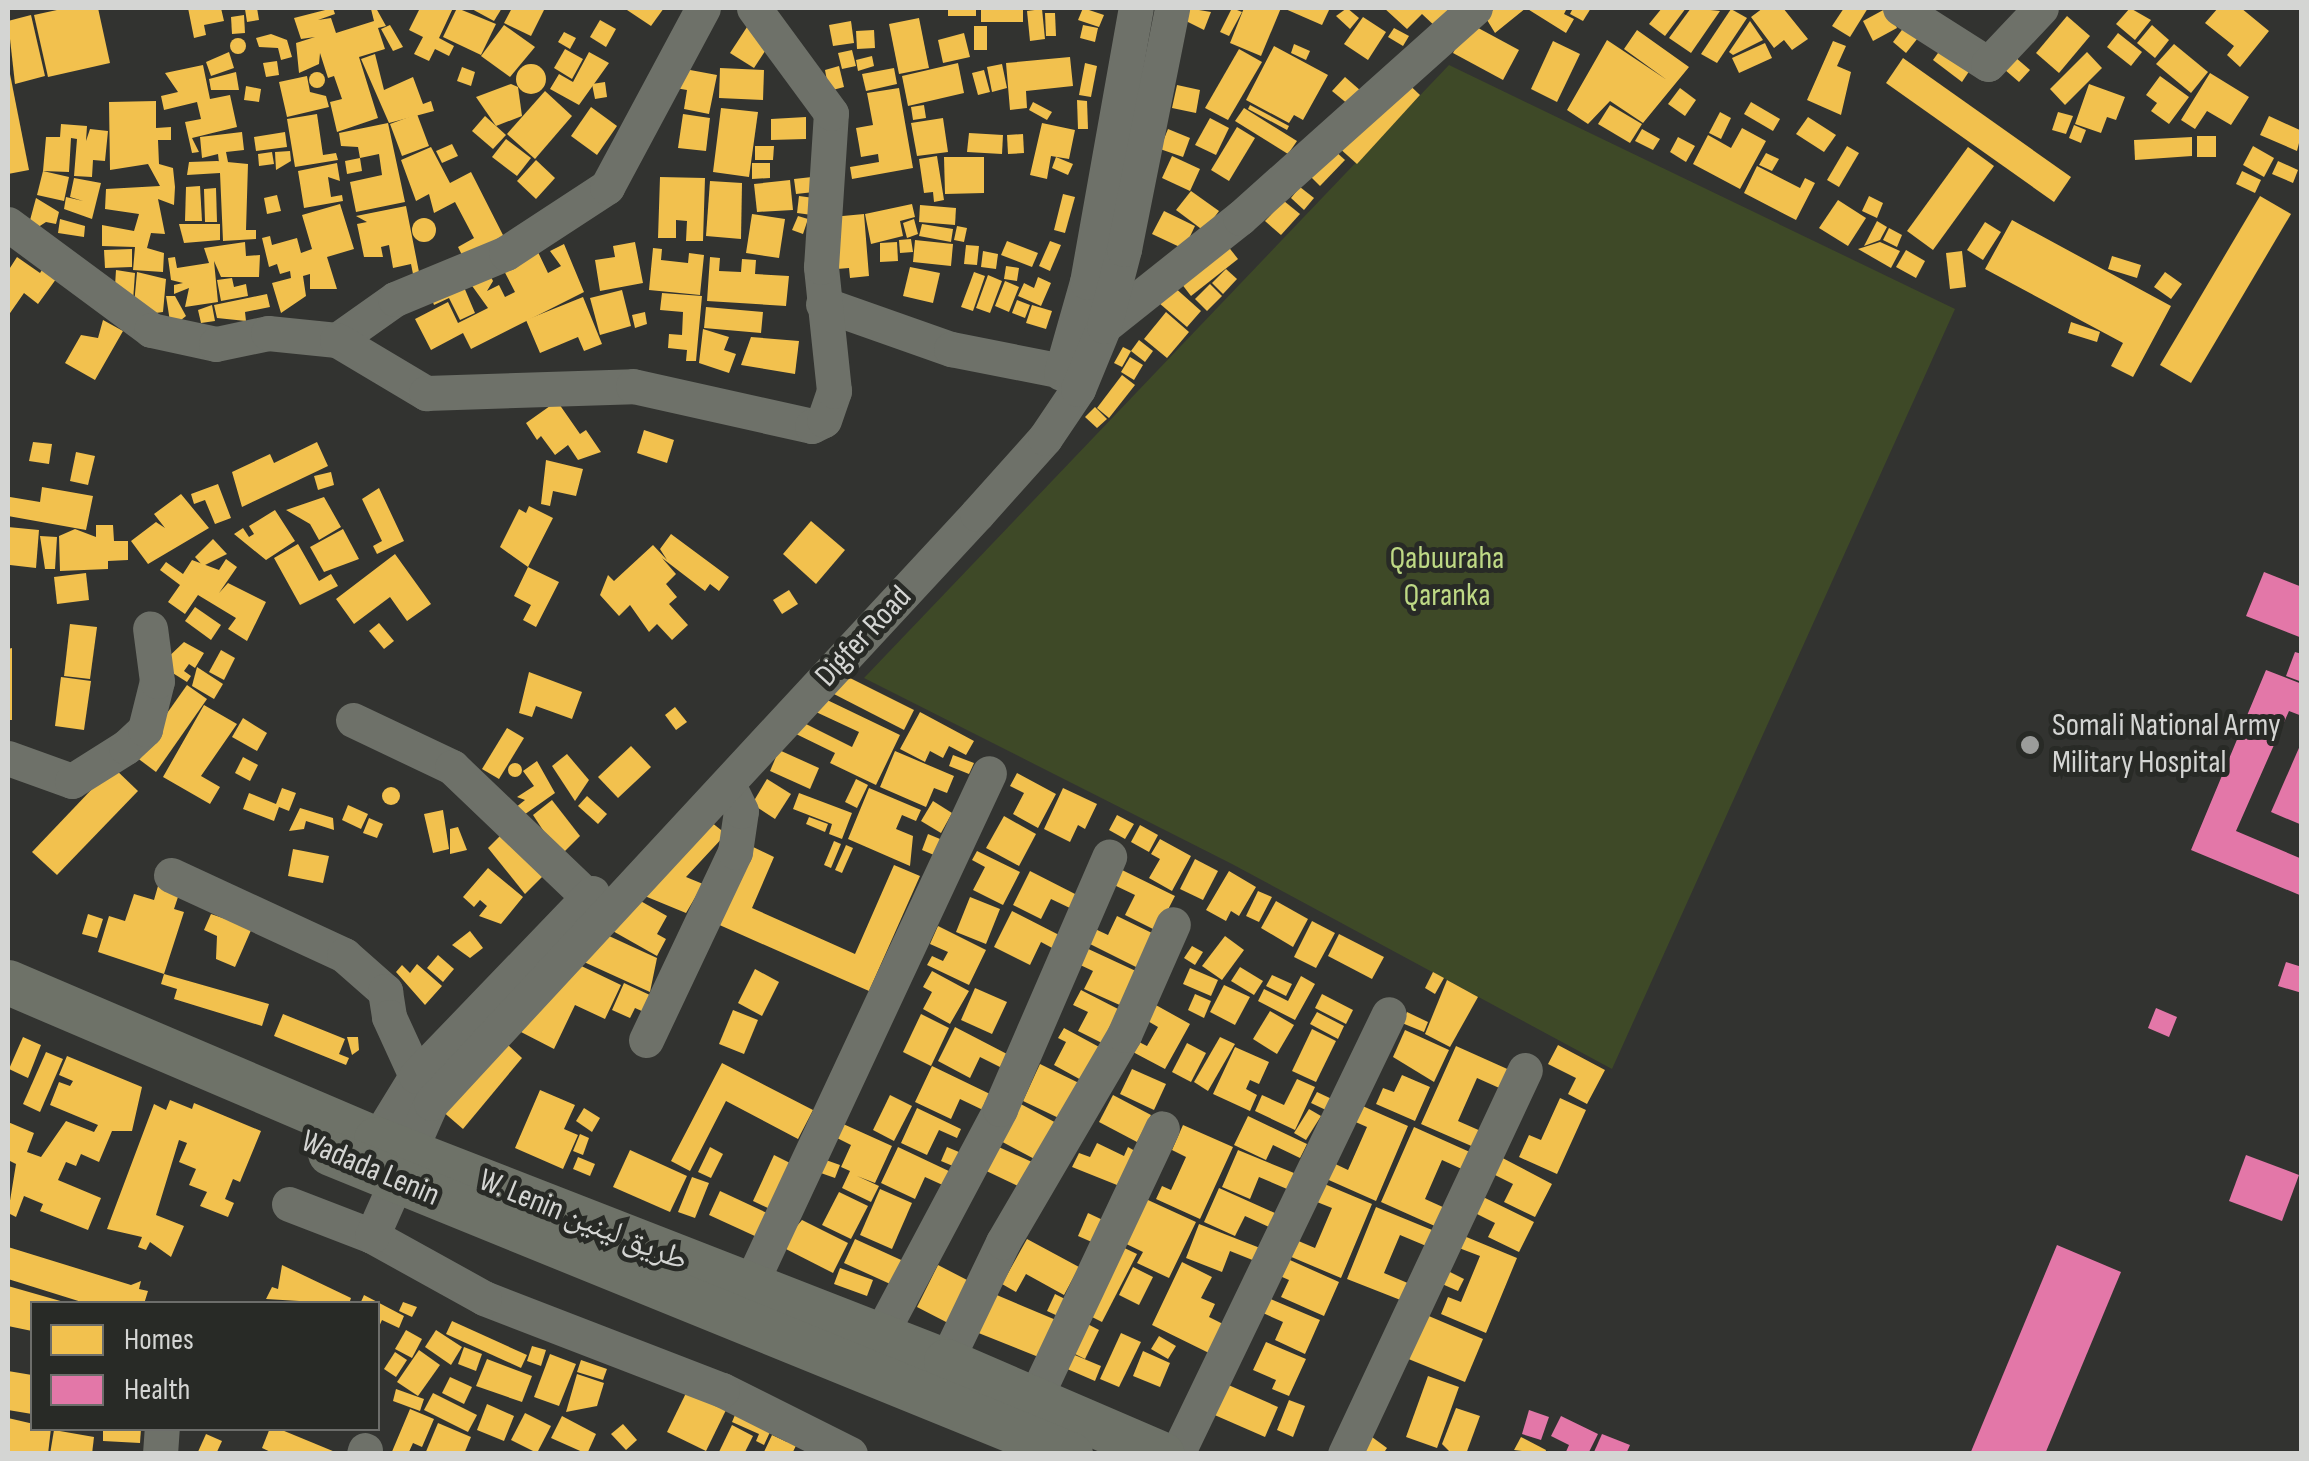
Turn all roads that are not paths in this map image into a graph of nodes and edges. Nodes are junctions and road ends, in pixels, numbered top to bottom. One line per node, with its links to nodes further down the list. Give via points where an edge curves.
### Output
1 (704, 8): 11 (street, via 607,187 506,252 395,298)
2 (754, 8): 9 (street, via 831,113)
3 (1136, 8): 12 (street, Digfer Road, via 1087,282)
4 (1172, 8): 10 (street, Digfer Road)
5 (1475, 8): 10 (street, via 1240,218)
6 (1900, 8): 7 (street, via 1988,64)
7 (2040, 8)
8 (8, 224): 11 (street, via 151,330 216,344 268,332)
9 (823, 304): 11 (street, via 834,391 824,420 812,426 633,386 426,393); 12 (street, via 950,350)
10 (1104, 326): 17 (street, Digfer Road, via 1078,389 1045,438)
11 (337, 340)
12 (1062, 371): 20 (street, Digfer Road, via 1012,447)
13 (150, 628): 15 (street, via 157,681 145,728 126,747 72,781)
14 (353, 720): 20 (street, via 452,767)
15 (8, 758)
16 (989, 773): 32 (street)
17 (728, 784): 25 (street, via 741,811 735,852); 29 (street, Digfer Road)
18 (1109, 857): 33 (street, via 1000,1109)
19 (170, 875): 27 (street, via 344,955 385,992)
20 (588, 896): 27 (street, Digfer Road)
21 (1173, 924): 34 (street, via 1124,1036 1003,1242)
22 (8, 982): 29 (main road, W. Lenin طريق لينين)
23 (8, 1012): 29 (main road, Wadada Lenin)
24 (1389, 1014): 39 (street)
25 (646, 1040)
26 (1525, 1070): 40 (street)
27 (416, 1076): 29 (street, Digfer Road)
28 (1162, 1128): 35 (street)
29 (384, 1159): 31 (street); 32 (main road, W. Lenin طريق لينين); 37 (main road, Wadada Lenin)
30 (290, 1204): 31 (street)
31 (372, 1236): 36 (street, via 484,1298 704,1383)
32 (749, 1287): 33 (main road, W. Lenin طريق لينين)
33 (880, 1337): 34 (main road, W. Lenin طريق لينين)
34 (946, 1361): 35 (main road, W. Lenin طريق لينين)
35 (1035, 1398): 38 (main road, W. Lenin طريق لينين)
36 (850, 1454)
37 (1070, 1454)
38 (1162, 1454)
39 (1177, 1454)
40 (1345, 1454)

